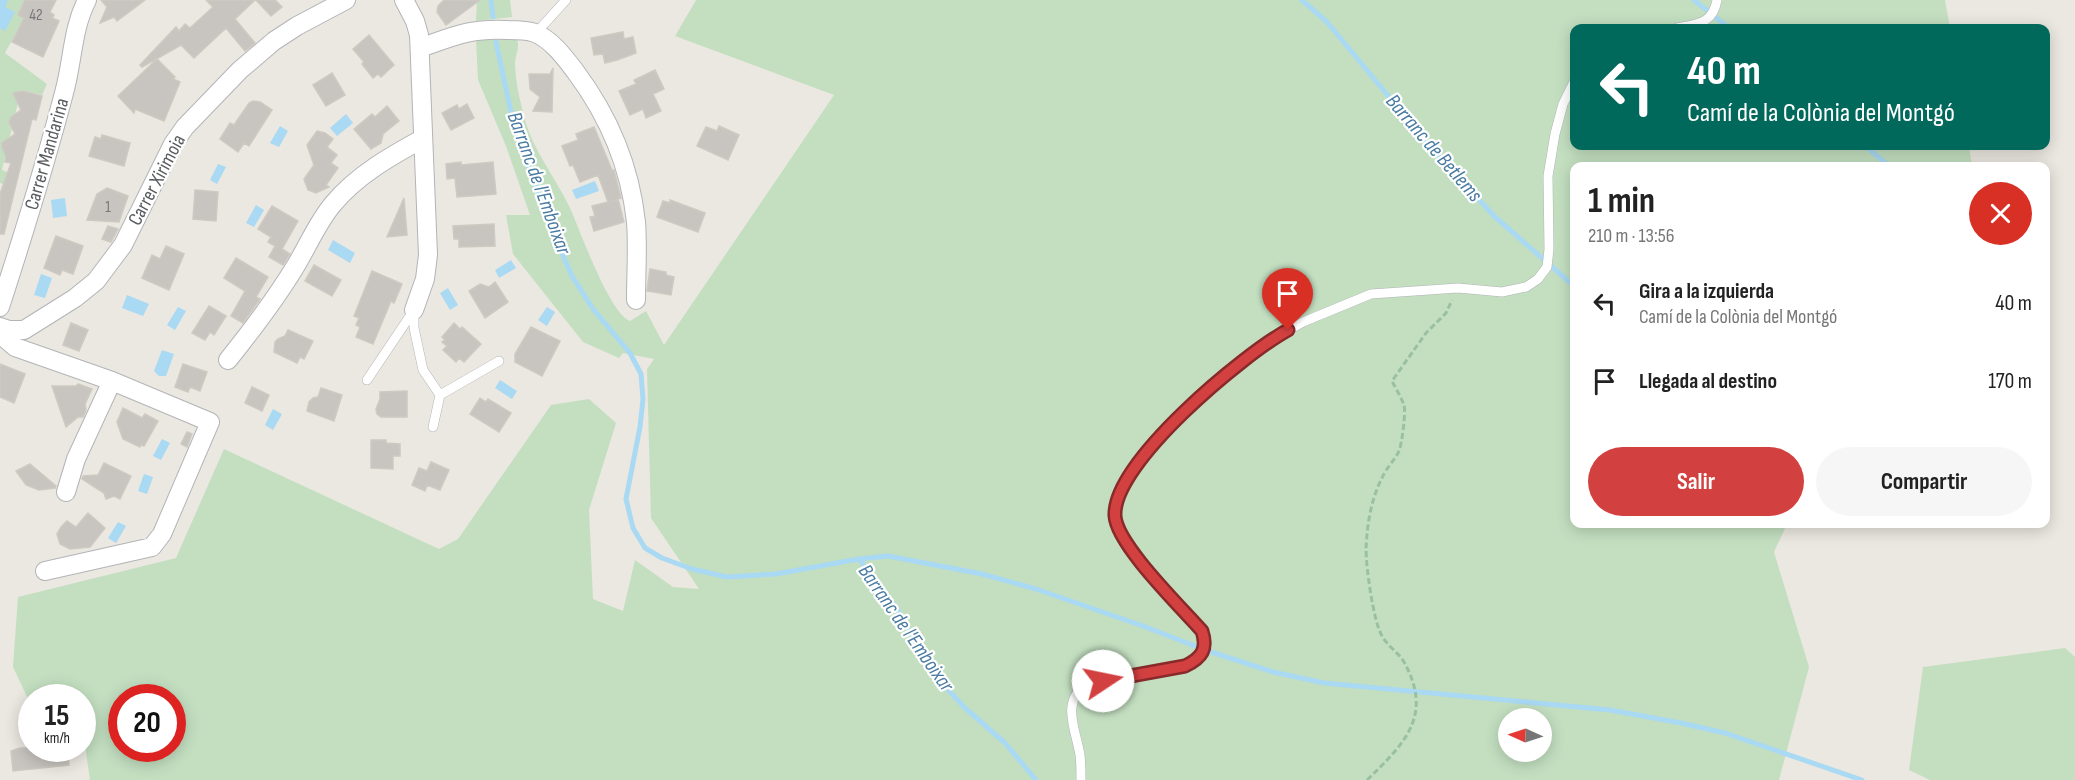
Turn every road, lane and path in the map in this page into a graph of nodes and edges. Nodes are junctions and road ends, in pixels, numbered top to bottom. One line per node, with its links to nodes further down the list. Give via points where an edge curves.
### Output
1 (87, 0): 13 (street, Carrer Mandarina, via 78,21 44,169)
2 (346, 0): 15 (street, Carrer Xirimoia, via 274,41 185,127 123,245 96,281 24,330)
3 (404, 0): 8 (street, via 415,21)
4 (566, 0): 7 (lane)
5 (1717, 0): 6 (lane, via 1713,15)
6 (1694, 24)
7 (536, 33): 8 (street, via 472,30); 12 (street, via 582,80 621,153 636,224)
8 (420, 48): 10 (street)
9 (1570, 87): 11 (lane, via 1558,117 1552,152 1549,249 1544,273 1532,284 1514,290)
10 (422, 139): 14 (street, via 428,255 425,279); 17 (street, via 368,172 334,203 267,311)
11 (1458, 288): 25 (lane, via 1371,294 1274,338 1228,372 1185,412 1130,472 1117,500 1115,516 1120,532 1202,631 1205,650 1185,666 1087,684 1078,690 1072,702); 26 (path, via 1446,314 1426,333 1392,381 1405,408 1399,450 1382,478 1367,524 1366,553 1381,635 1403,661 1417,699 1409,734)
12 (636, 300)
13 (0, 307)
14 (414, 310): 19 (lane); 21 (lane, via 423,370)
15 (0, 327)
16 (0, 334): 20 (street, via 15,347)
17 (228, 360)
18 (499, 361): 21 (lane)
19 (367, 380)
20 (112, 381): 23 (street, via 76,459); 24 (street, via 210,422 162,534 152,547)
21 (440, 395): 22 (lane)
22 (434, 427)
23 (66, 492)
24 (45, 571)
25 (1081, 780)
26 (1367, 780)

